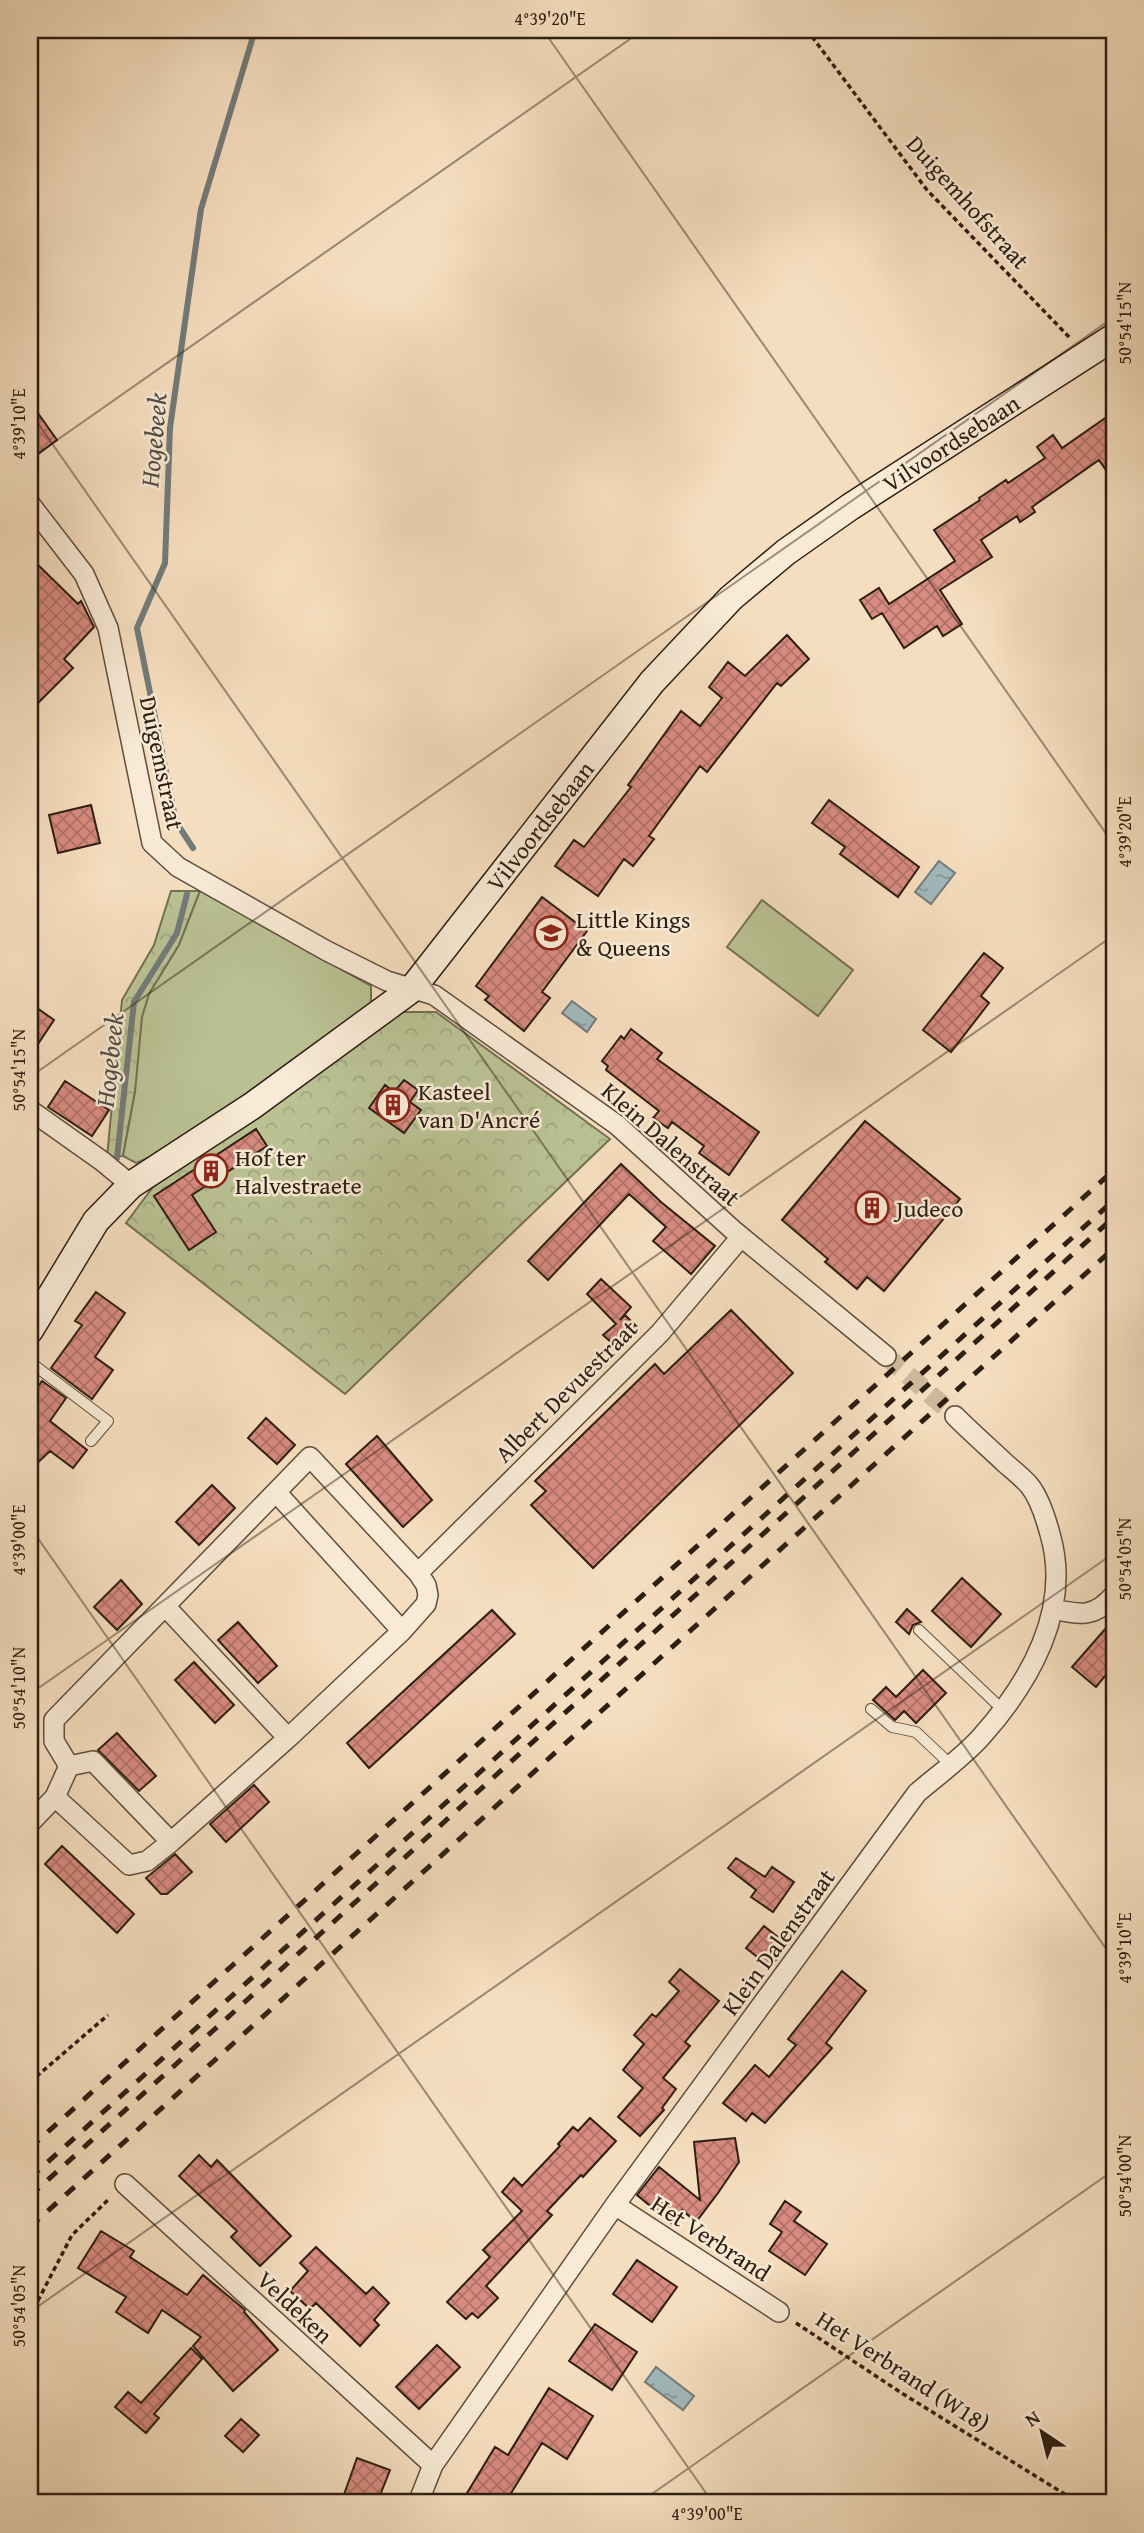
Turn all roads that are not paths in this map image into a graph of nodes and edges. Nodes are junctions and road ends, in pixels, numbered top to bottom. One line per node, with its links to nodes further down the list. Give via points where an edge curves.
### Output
1 (1114, 337): 3 (street, Vilvoordsebaan, via 850,507 732,598 652,682)
2 (30, 504): 3 (street, Duigemstraat, via 84,575 108,628 152,843 178,867 327,951)
3 (412, 989): 5 (street, Vilvoordsebaan, via 252,1106); 6 (street, Klein Dalenstraat, via 434,995 617,1125)
4 (30, 1110): 5 (street)
5 (131, 1185): 7 (street, Vilvoordsebaan, via 96,1222)
6 (741, 1237): 8 (street, Klein Dalenstraat); 13 (street, Albert Devuestraat, via 660,1332)
7 (30, 1330)
8 (886, 1356)
9 (30, 1362): 11 (lane, via 108,1421)
10 (954, 1416): 16 (street, Klein Dalenstraat, via 1030,1486 1055,1550)
11 (91, 1441)
12 (276, 1492): 13 (street, via 310,1457); 15 (street); 18 (street)
13 (418, 1573): 18 (street, via 426,1585 426,1604)
14 (1114, 1595): 16 (street, via 1093,1613)
15 (164, 1606): 21 (street); 23 (street, via 54,1720 54,1741)
16 (1054, 1609): 20 (street, Klein Dalenstraat, via 1029,1671)
17 (919, 1630): 20 (lane)
18 (402, 1631): 21 (street)
19 (872, 1709): 22 (lane, via 892,1727 916,1732)
20 (1003, 1710): 22 (street, Klein Dalenstraat)
21 (288, 1738): 26 (street)
22 (950, 1764): 28 (street, Klein Dalenstraat, via 917,1793)
23 (69, 1766): 24 (street); 26 (street, via 93,1761)
24 (55, 1797): 25 (street); 26 (street, via 129,1865 148,1861)
25 (30, 1823)
26 (171, 1842)
27 (125, 2184): 30 (street, Veldeken)
28 (615, 2205): 29 (street, Het Verbrand); 30 (street, Klein Dalenstraat)
29 (779, 2312)
30 (433, 2465): 31 (street, Klein Dalenstraat)
31 (418, 2503)

